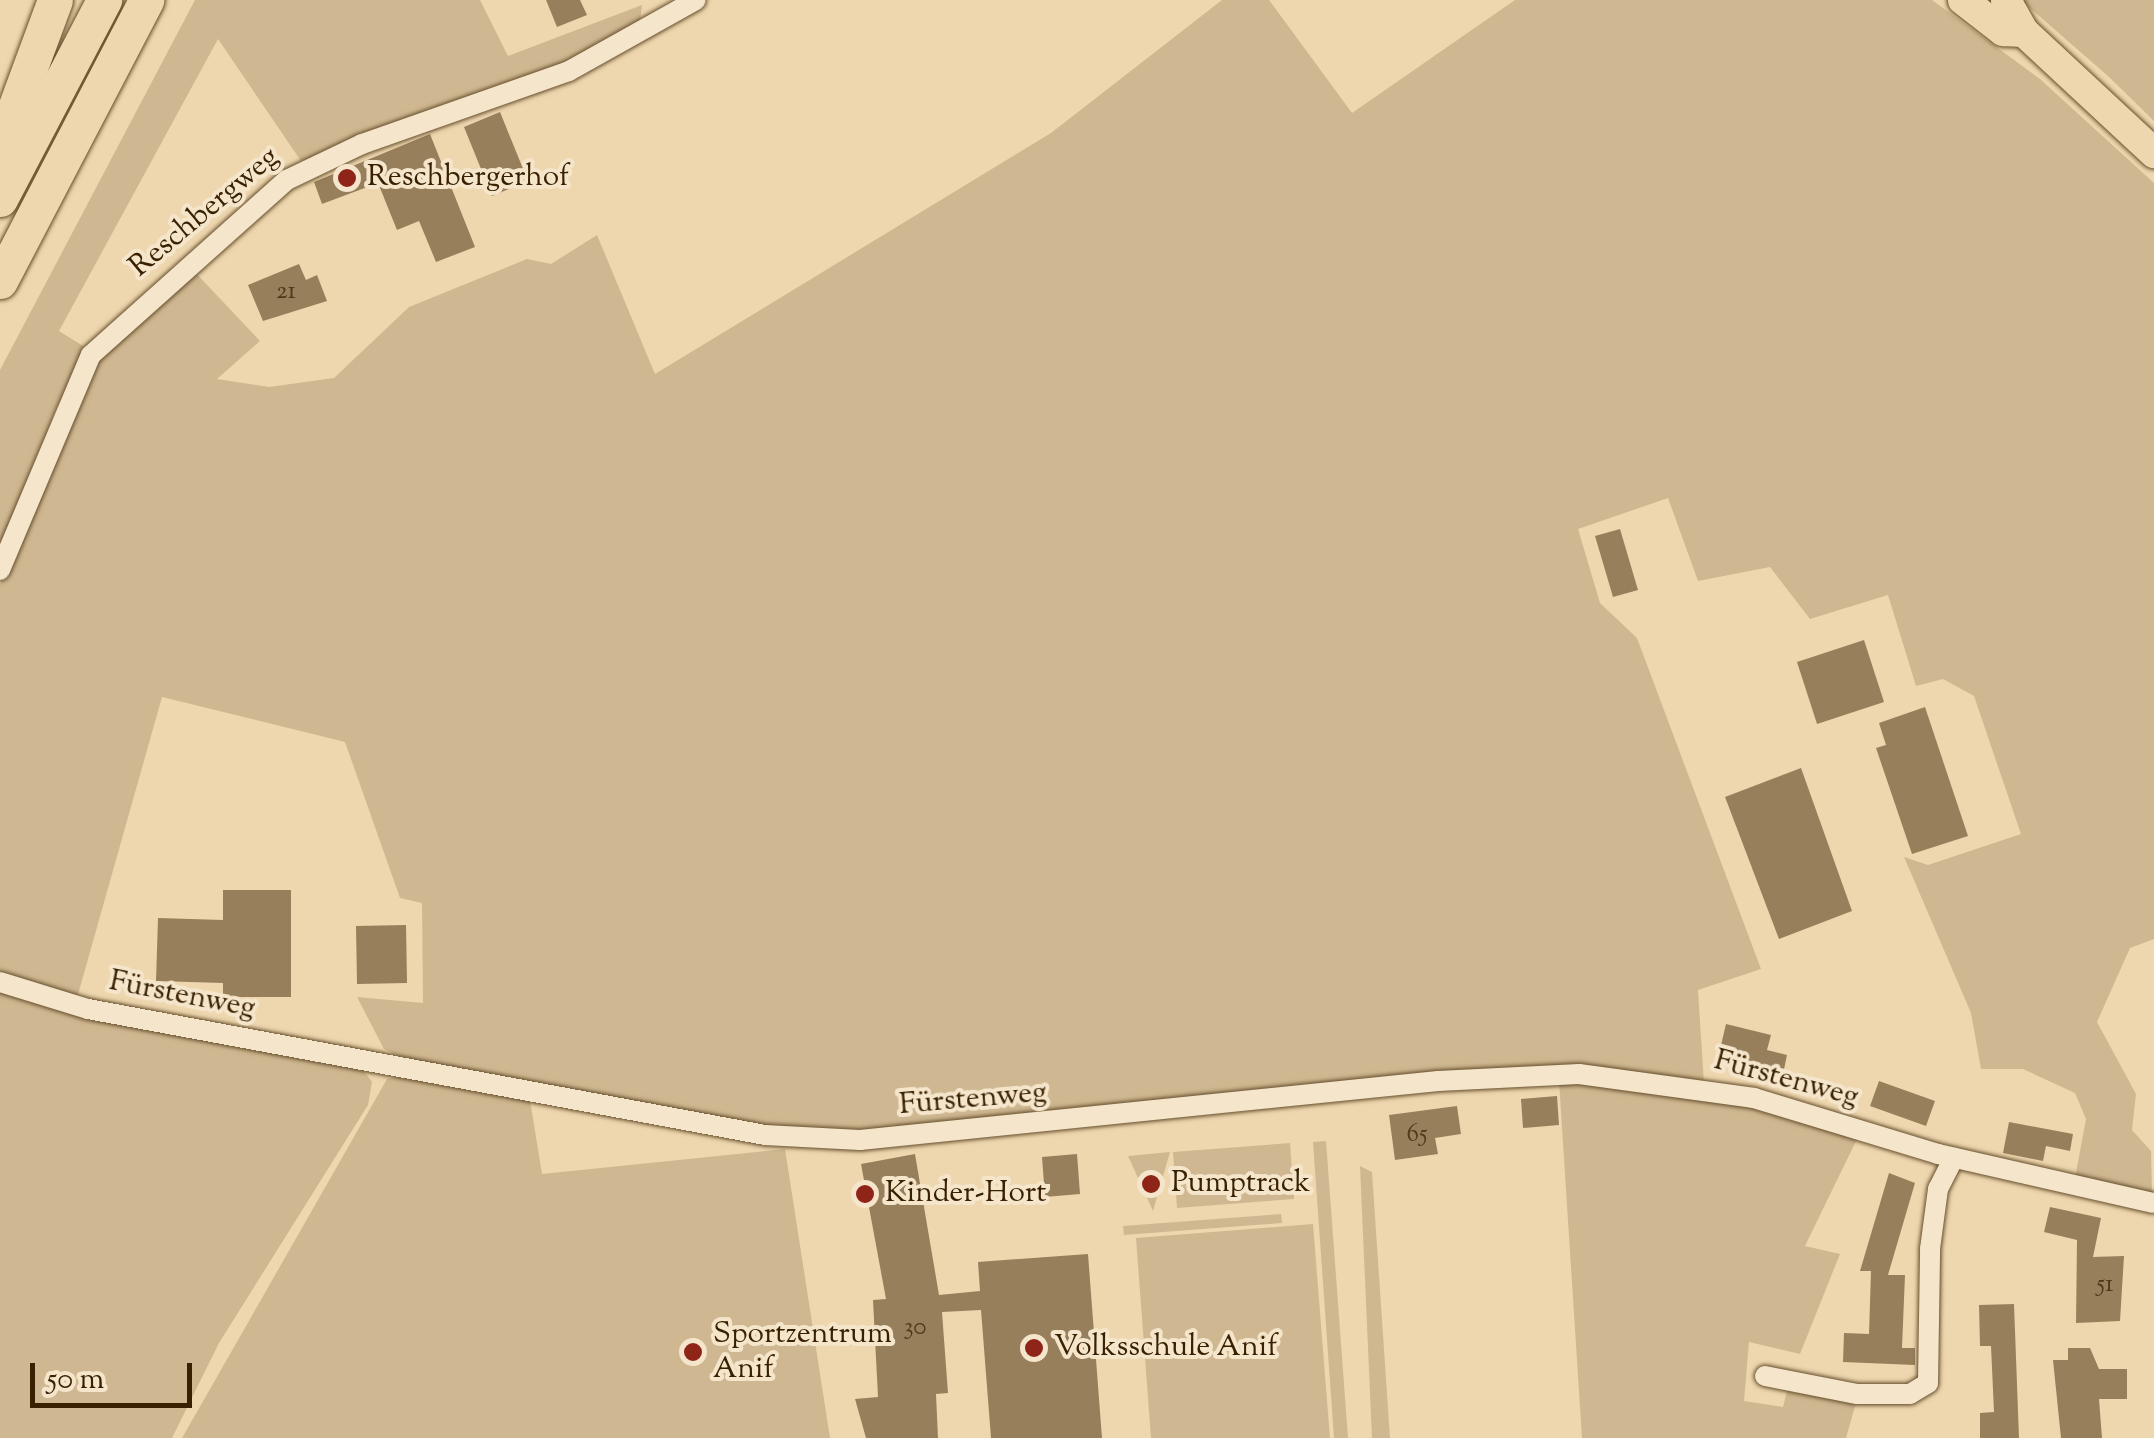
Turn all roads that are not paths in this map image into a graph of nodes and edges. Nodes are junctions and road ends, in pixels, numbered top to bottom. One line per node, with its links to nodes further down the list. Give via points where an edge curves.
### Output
1 (55, 0): 9 (highway, via 8,126)
2 (104, 0): 9 (highway)
3 (146, 0): 10 (highway)
4 (696, 0): 11 (street, Reschbergweg, via 569,71 362,144 287,180 91,355)
5 (1963, 0): 7 (main road, via 2003,31)
6 (2006, 0): 7 (main road)
7 (2024, 32): 8 (main road)
8 (2154, 153)
9 (3, 193)
10 (0, 280)
11 (0, 570)
12 (0, 982): 13 (street, Fürstenweg, via 122,1016 765,1135 860,1140 1438,1081 1579,1074 1754,1098)
13 (1954, 1158): 14 (street, Fürstenweg); 15 (street, via 1938,1190 1930,1249 1928,1383 1910,1394 1857,1394)
14 (2154, 1203)
15 (1764, 1376)

